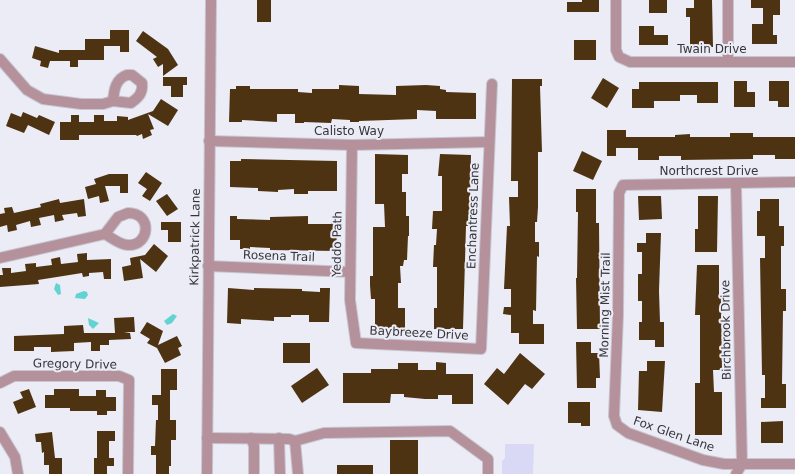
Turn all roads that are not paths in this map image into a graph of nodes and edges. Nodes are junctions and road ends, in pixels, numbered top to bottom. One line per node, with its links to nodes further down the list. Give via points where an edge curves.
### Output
1 (211, 0): 9 (street, Kirkpatrick Lane)
2 (616, 0): 5 (street, Twain Drive, via 616,50 619,57 630,62)
3 (728, 0): 5 (street)
4 (0, 59): 8 (street, via 27,90 42,99 81,104)
5 (728, 62): 6 (street, Twain Drive)
6 (795, 62)
7 (492, 84): 10 (street, Enchantress Lane)
8 (113, 102)
9 (209, 141): 11 (street, Calisto Way); 17 (street, Kirkpatrick Lane)
10 (489, 142): 11 (street, Calisto Way); 20 (street, Enchantress Lane)
11 (352, 145): 18 (street, Yeddo Path)
12 (795, 182): 13 (street, Northcrest Drive)
13 (736, 184): 14 (street, Northcrest Drive); 28 (street, Birchbrook Drive)
14 (623, 185): 22 (street, Morning Mist Trail, via 619,193 614,416)
15 (105, 234): 16 (street)
16 (0, 258)
17 (208, 266): 18 (street, Rosena Trail); 24 (street, Kirkpatrick Lane)
18 (350, 272): 19 (street, Yeddo Path, via 350,300)
19 (356, 343): 20 (street, Baybreeze Drive)
20 (481, 348)
21 (0, 383): 31 (street, Gregory Drive, via 14,376 119,376 129,380)
22 (617, 425): 28 (street, Fox Glen Lane, via 628,433 703,460)
23 (0, 432): 30 (street, via 15,456)
24 (207, 438): 25 (street); 32 (street, Kirkpatrick Lane)
25 (251, 438): 26 (street); 33 (street, via 254,446)
26 (279, 438): 27 (street); 34 (street)
27 (295, 441): 35 (street); 36 (street, via 324,433 450,431 488,459)
28 (742, 464): 29 (street, Fox Glen Lane); 37 (street)
29 (795, 464)
30 (18, 474)
31 (128, 474)
32 (207, 474)
33 (254, 474)
34 (280, 474)
35 (298, 474)
36 (488, 474)
37 (736, 474)

